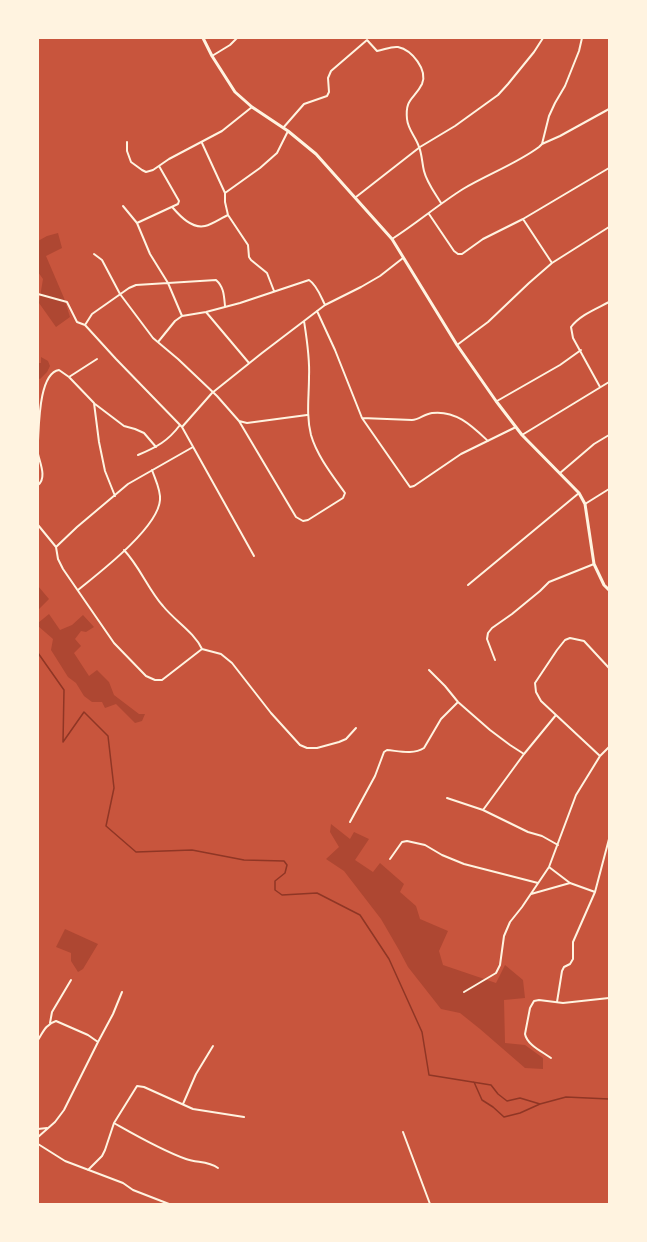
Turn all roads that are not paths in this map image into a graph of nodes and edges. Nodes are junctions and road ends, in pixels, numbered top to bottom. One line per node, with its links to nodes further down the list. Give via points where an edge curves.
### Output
1 (203, 38): 6 (street)
2 (237, 38): 6 (street)
3 (543, 38): 14 (street, via 498,94 455,126)
4 (582, 38): 13 (street, via 565,86 549,116)
5 (367, 39): 9 (street, via 330,72 327,96 304,104); 14 (street, via 377,52 396,47 410,53 417,61 422,72 422,85 406,108 409,128)
6 (212, 56): 7 (street, via 235,92)
7 (252, 107): 9 (street); 12 (street)
8 (609, 109): 13 (street)
9 (283, 128): 10 (street)
10 (288, 131): 17 (street, via 277,153); 18 (street, via 316,154)
11 (128, 142): 15 (street, via 129,157 142,170 146,172)
12 (202, 143): 15 (street); 17 (street)
13 (542, 144): 19 (street)
14 (420, 147): 18 (street); 19 (street, via 426,179)
15 (159, 166): 21 (street, via 179,201)
16 (609, 168): 24 (street)
17 (225, 193): 23 (street)
18 (356, 197): 27 (street)
19 (441, 203): 22 (street)
20 (123, 206): 25 (street)
21 (172, 207): 23 (street, via 184,220 201,226); 25 (street)
22 (429, 214): 24 (street, via 458,254 468,251 483,238); 27 (street)
23 (228, 215): 32 (street, via 248,245 249,257 267,274)
24 (523, 220): 30 (street)
25 (137, 223): 31 (street, via 150,254)
26 (609, 227): 30 (street)
27 (392, 239): 29 (street)
28 (94, 254): 34 (street, via 102,260)
29 (403, 258): 36 (street, via 380,276); 44 (street)
30 (552, 263): 44 (street, via 488,322)
31 (168, 283): 34 (street, via 136,285); 37 (street, via 216,280 223,290); 40 (street)
32 (274, 291): 36 (street, via 309,280 316,287); 37 (street)
33 (38, 294): 42 (street, via 67,302 77,322)
34 (120, 294): 42 (street, via 92,314); 43 (street, via 149,334)
35 (609, 302): 45 (street, via 586,314 571,327 573,338)
36 (325, 305): 38 (street)
37 (225, 306): 39 (street)
38 (317, 311): 41 (street); 55 (street)
39 (206, 312): 40 (street); 47 (street)
40 (182, 316): 43 (street)
41 (304, 321): 47 (street); 54 (street, via 309,364)
42 (85, 325): 57 (street)
43 (158, 342): 51 (street)
44 (457, 345): 52 (street)
45 (581, 350): 50 (street); 52 (street, via 560,365)
46 (97, 359): 48 (street)
47 (249, 363): 51 (street)
48 (69, 377): 53 (street); 61 (street, via 55,370 44,386)
49 (609, 382): 50 (street)
50 (600, 387): 59 (street)
51 (212, 392): 56 (street); 57 (street)
52 (496, 401): 58 (street)
53 (94, 404): 63 (street, via 124,426 144,433); 72 (street, via 106,471)
54 (307, 415): 56 (street, via 247,423); 56 (street, via 311,436 325,465 345,493 337,503 303,521 296,517)
55 (362, 418): 62 (street, via 417,420 431,413 450,414 472,425); 62 (street, via 410,486 414,486 461,454)
56 (239, 421)
57 (181, 426): 63 (street, via 164,443); 64 (street)
58 (516, 427): 59 (street); 62 (street)
59 (522, 435): 68 (street)
60 (609, 435): 68 (street, via 594,444)
61 (38, 441)
62 (488, 441)
63 (156, 447): 66 (street)
64 (193, 447): 67 (street); 77 (street)
65 (38, 454): 69 (street, via 43,478)
66 (138, 455)
67 (152, 470): 72 (street, via 128,484); 76 (street, via 160,501 148,527)
68 (560, 473): 71 (street)
69 (38, 485)
70 (609, 489): 73 (street)
71 (579, 493): 73 (street); 79 (street)
72 (115, 496): 75 (street)
73 (585, 504): 78 (street)
74 (38, 525): 75 (street)
75 (56, 547): 80 (street, via 63,569)
76 (124, 550): 80 (street); 82 (street, via 137,565 153,594 196,639)
77 (254, 556)
78 (594, 564): 81 (street); 83 (street, via 549,582 492,628 487,639)
79 (468, 585)
80 (78, 590): 82 (street, via 114,643 146,676 162,680)
81 (609, 590)
82 (202, 649): 88 (street, via 221,654 232,663 300,745 317,748 339,742 346,739)
83 (495, 660)
84 (609, 668): 87 (street, via 584,641 570,638 565,640 535,683 538,697)
85 (429, 670): 86 (street)
86 (458, 702): 90 (street, via 505,742); 94 (street, via 441,719 424,748 411,752 384,752 375,776)
87 (556, 715): 90 (street); 91 (street)
88 (356, 728)
89 (609, 747): 91 (street)
90 (524, 754): 93 (street)
91 (600, 756): 96 (street, via 576,795)
92 (447, 798): 93 (street)
93 (483, 810): 96 (street)
94 (350, 822)
95 (609, 839): 98 (street)
96 (558, 845): 100 (street)
97 (609, 855): 98 (street)
98 (604, 856): 103 (street)
99 (390, 859): 101 (street, via 402,842 406,841 425,845 464,864)
100 (549, 867): 101 (street); 102 (street)
101 (538, 883): 104 (street)
102 (570, 883): 103 (street); 104 (street)
103 (595, 892): 109 (street, via 574,942 573,959 562,971)
104 (531, 894): 107 (street, via 510,922 504,936 500,965 496,973)
105 (71, 980): 110 (street, via 52,1012)
106 (122, 992): 112 (street)
107 (464, 992)
108 (609, 998): 109 (street, via 563,1004)
109 (557, 1002): 114 (street, via 534,1001 530,1008 525,1034 530,1042)
110 (50, 1022): 111 (street); 112 (street, via 56,1021 88,1034)
111 (38, 1040)
112 (98, 1042): 118 (street, via 64,1110)
113 (213, 1046): 115 (street, via 196,1074)
114 (551, 1058)
115 (183, 1104): 116 (street); 117 (street, via 137,1086)
116 (244, 1118)
117 (114, 1123): 123 (street, via 186,1159 212,1164); 124 (street, via 102,1156)
118 (48, 1128): 119 (street); 121 (street)
119 (38, 1129)
120 (403, 1132): 126 (street)
121 (38, 1137)
122 (38, 1144): 124 (street, via 65,1161)
123 (218, 1168)
124 (88, 1170): 125 (street)
125 (169, 1204)
126 (430, 1204)

